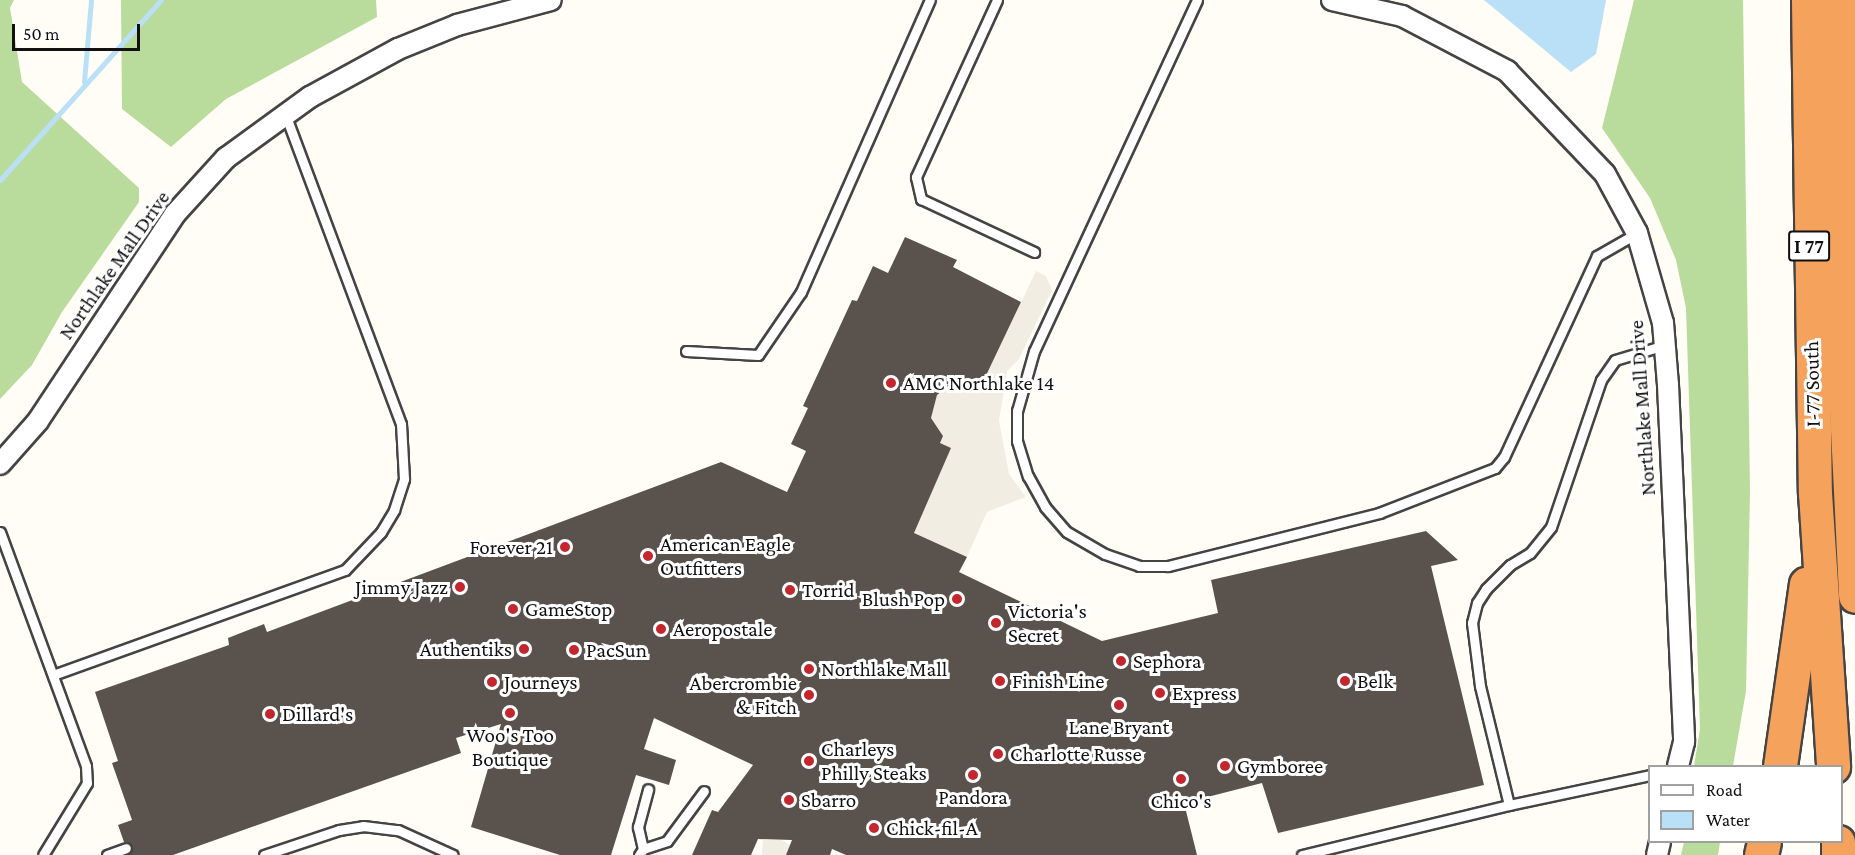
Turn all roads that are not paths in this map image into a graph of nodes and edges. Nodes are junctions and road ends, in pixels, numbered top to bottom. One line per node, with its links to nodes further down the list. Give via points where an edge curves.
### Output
1 (551, 0): 8 (street, Northlake Mall Drive, via 457,26 398,49)
2 (930, 0): 12 (lane, via 801,292 758,355)
3 (997, 0): 10 (lane, via 916,177 921,199)
4 (1197, 0): 9 (lane, via 1034,351 1017,411 1017,441 1028,476 1045,507 1067,532 1106,554 1139,566 1168,566 1379,513 1495,468 1504,457 1597,256)
5 (1332, 0): 9 (street, Northlake Mall Drive, via 1402,16 1507,71 1605,174)
6 (1808, 0): 14 (highway, I-77 South / I 77)
7 (1839, 0): 16 (highway, I 77, via 1844,368)
8 (285, 114): 13 (street, Northlake Mall Drive, via 226,158 175,214 38,420); 17 (lane, via 401,424 404,479 394,510 381,532 345,570)
9 (1637, 233): 11 (street, Northlake Mall Drive, via 1663,323)
10 (1034, 252)
11 (1665, 345): 18 (street, Northlake Mall Drive, via 1684,742); 24 (lane, via 1615,360 1601,380 1551,528 1477,603 1472,641)
12 (686, 351)
13 (0, 464)
14 (1815, 493): 19 (highway, via 1800,641); 20 (highway, I-77 South / I 77)
15 (0, 532): 17 (lane)
16 (1855, 596)
17 (53, 675): 27 (lane, via 86,766 87,783)
18 (1678, 765)
19 (1780, 765)
20 (1833, 765)
21 (1648, 775): 24 (lane)
22 (648, 789): 26 (lane, via 638,828)
23 (704, 791): 26 (lane, via 667,841)
24 (1509, 806): 31 (lane)
25 (126, 848): 28 (lane)
26 (641, 852)
27 (43, 855)
28 (107, 855)
29 (264, 855): 30 (lane, via 363,826 398,830)
30 (453, 855)
31 (1302, 855)

